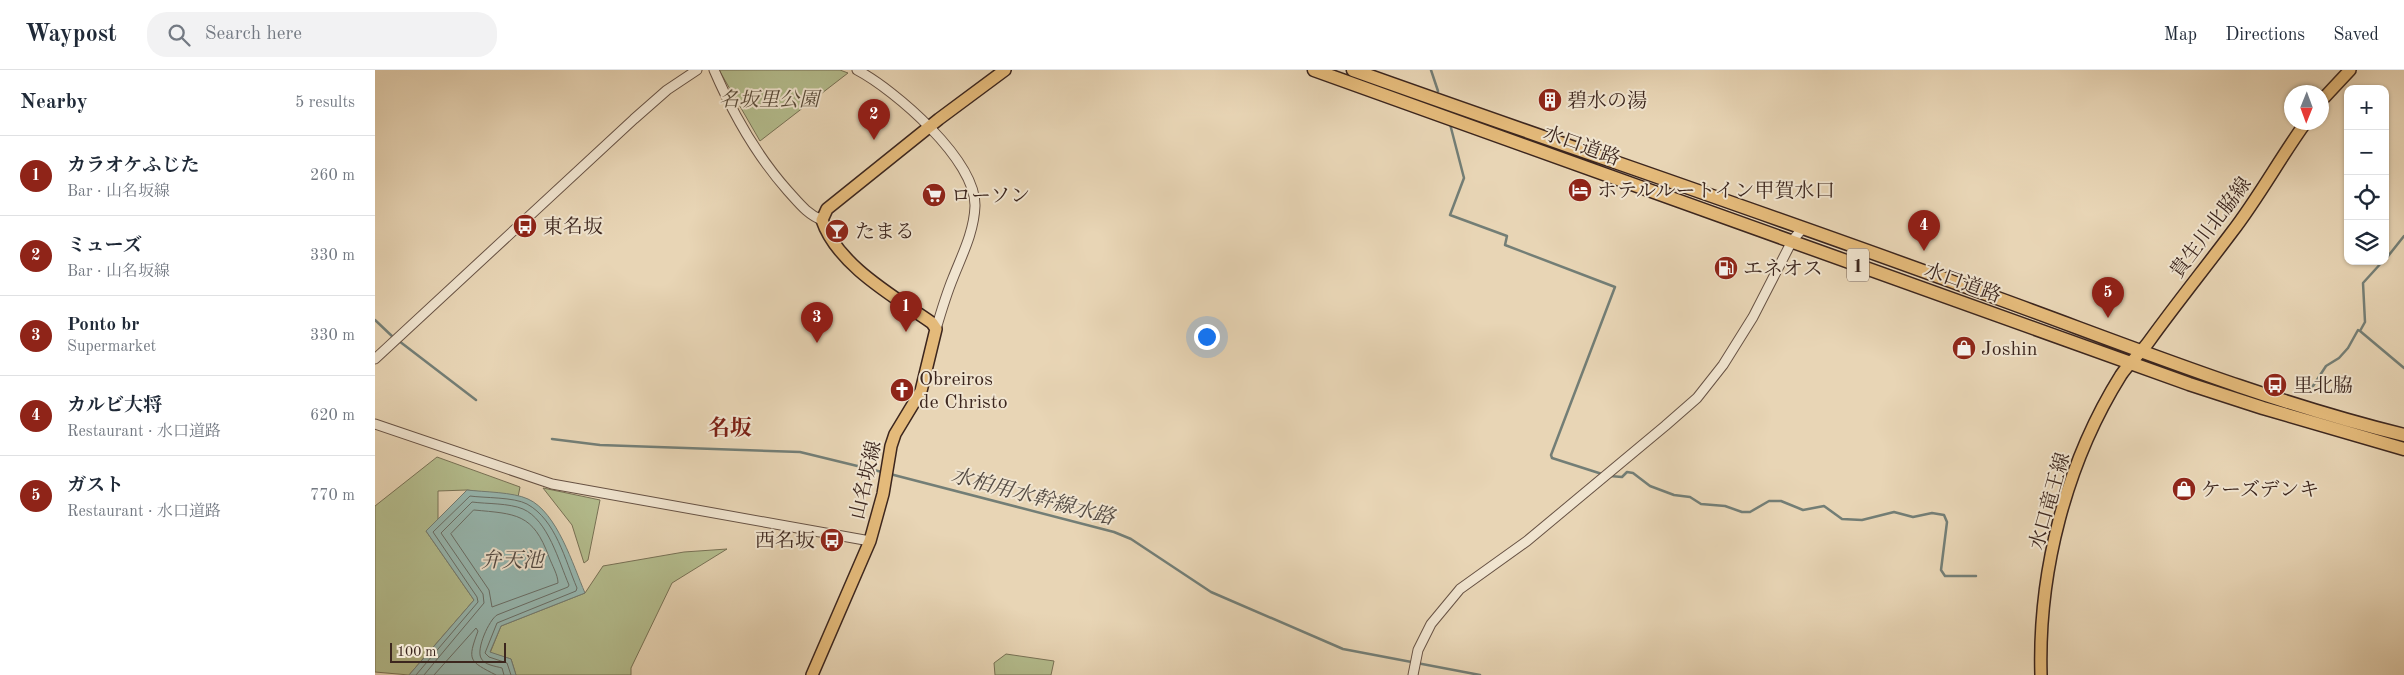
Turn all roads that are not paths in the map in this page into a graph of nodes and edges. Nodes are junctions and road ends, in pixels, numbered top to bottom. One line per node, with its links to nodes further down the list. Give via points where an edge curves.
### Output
1 (697, 70): 16 (street, via 667,90 634,119)
2 (714, 70): 11 (street, via 744,132 769,169 809,215)
3 (857, 70): 9 (street, via 908,105)
4 (1005, 70): 9 (main road)
5 (1314, 70): 13 (highway, 水口道路 / 1)
6 (1353, 70): 12 (highway, 水口道路 / 1)
7 (2350, 70): 8 (main road)
8 (2329, 93)
9 (929, 128): 11 (main road, via 827,209); 14 (street, via 966,174 975,204 973,226)
10 (2301, 130): 15 (main road, 貴生川北脇線, via 2259,196)
11 (822, 220): 14 (main road, via 826,232 848,259 869,279)
12 (1802, 229): 13 (street); 15 (highway, 水口道路 / 1, via 1975,289)
13 (1792, 240): 17 (highway, 水口道路 / 1); 23 (street, via 1753,318 1697,398 1527,541 1460,589 1431,624)
14 (936, 329): 21 (main road, 山名坂線, via 921,391 891,446 883,494)
15 (2139, 352): 17 (main road, 水口竜王線); 19 (highway, 水口道路 / 1, via 2303,407)
16 (375, 359)
17 (2130, 363): 20 (highway, 水口道路 / 1, via 2263,408); 24 (main road, 水口竜王線, via 2087,440 2072,479 2046,583 2041,624)
18 (375, 424): 21 (street, via 559,485)
19 (2404, 435)
20 (2404, 449)
21 (870, 541): 22 (main road, 山名坂線)
22 (811, 675)
23 (1413, 675)
24 (2041, 675)

